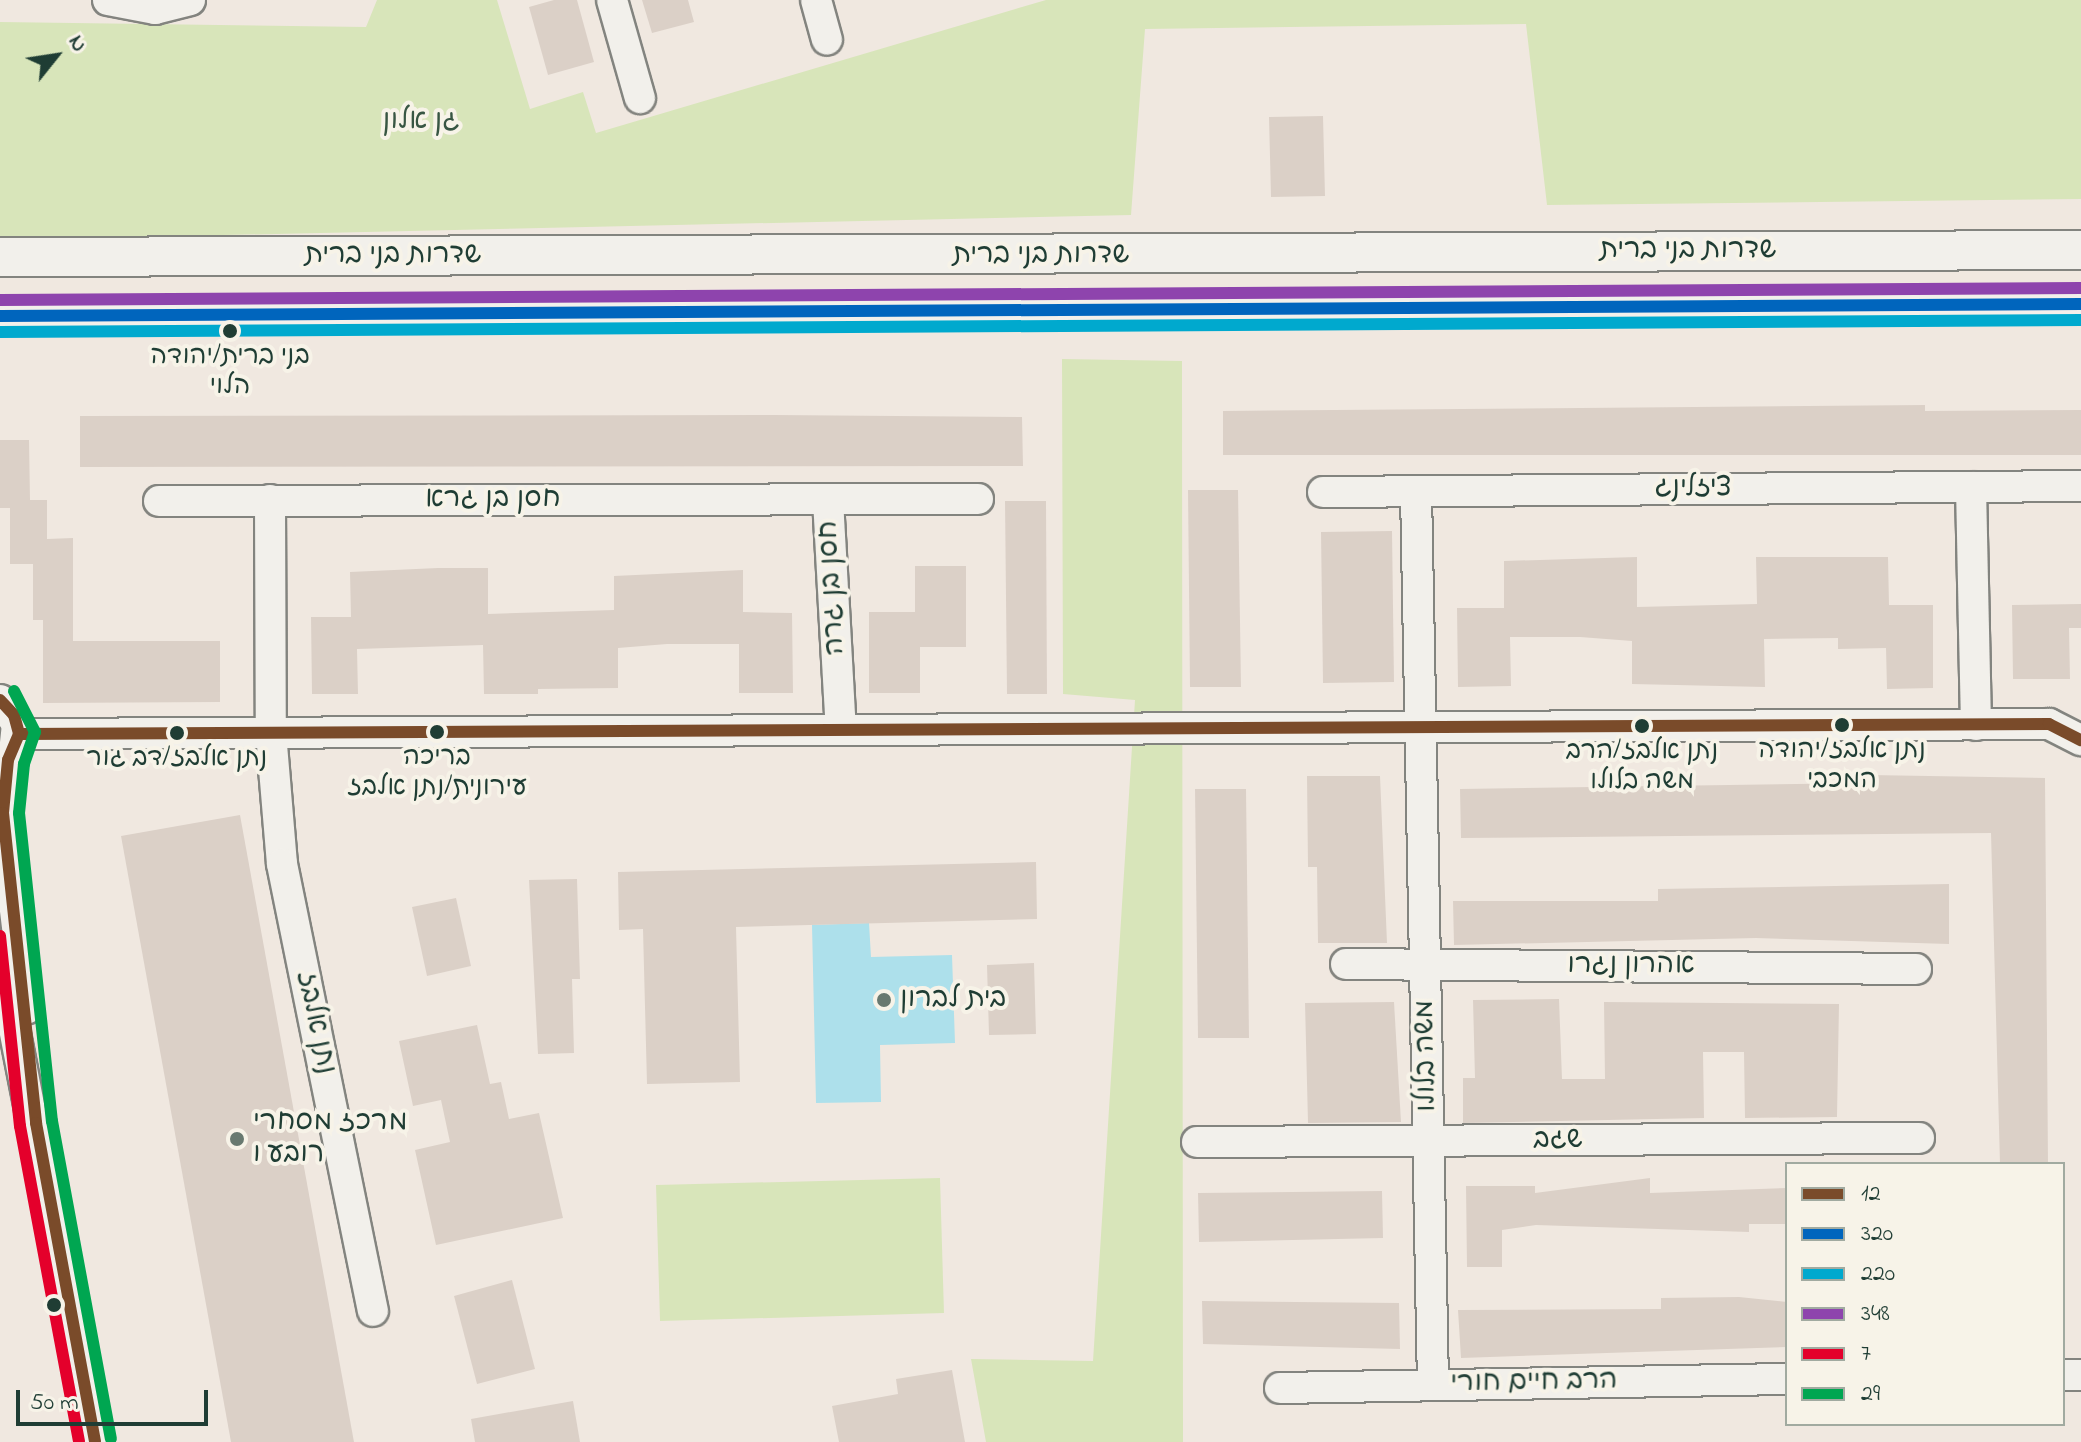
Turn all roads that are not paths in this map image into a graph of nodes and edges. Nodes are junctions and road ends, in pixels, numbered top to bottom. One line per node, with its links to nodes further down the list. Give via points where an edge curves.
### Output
1 (108, 0): 2 (street, via 155,9)
2 (190, 0)
3 (612, 0): 6 (street)
4 (816, 0): 5 (street)
5 (827, 40)
6 (640, 98)
7 (2081, 250): 8 (main road, שדרות בני ברית)
8 (0, 257)
9 (2081, 304): 10 (main road)
10 (4, 320)
11 (2081, 486): 12 (street, ציזלינג)
12 (1971, 487): 13 (street, ציזלינג); 20 (street)
13 (1416, 491): 14 (street, ציזלינג); 21 (street)
14 (1323, 492)
15 (978, 499): 17 (street, חסן בן גרה)
16 (270, 500): 17 (street, חסן בן גרא); 18 (street, חסן בן גרא); 23 (street, נתן אלבז)
17 (828, 500): 22 (street, חסן בן גרה)
18 (159, 501)
19 (0, 700): 25 (street)
20 (1976, 725): 21 (street); 24 (street, via 2049,724)
21 (1422, 727): 22 (street); 28 (street, משה בלולו)
22 (841, 730): 23 (street)
23 (271, 733): 25 (street); 34 (street, נתן אלבז, via 282,864)
24 (2081, 740)
25 (9, 753): 30 (street, via 3,813)
26 (0, 957): 30 (street)
27 (1346, 964): 28 (street, אהרון נגרו)
28 (1426, 965): 29 (street, אהרון נגרו); 33 (street, משה בלולו)
29 (1916, 969)
30 (36, 1123): 38 (street)
31 (1919, 1138): 33 (street, שגב)
32 (1197, 1142): 33 (street, שגב)
33 (1428, 1142): 36 (street, משה בלולו)
34 (373, 1311)
35 (1785, 1379): 36 (street, הרב חיים חורי)
36 (1433, 1385): 37 (street, הרב חיים חורי)
37 (1280, 1388)
38 (95, 1442)

